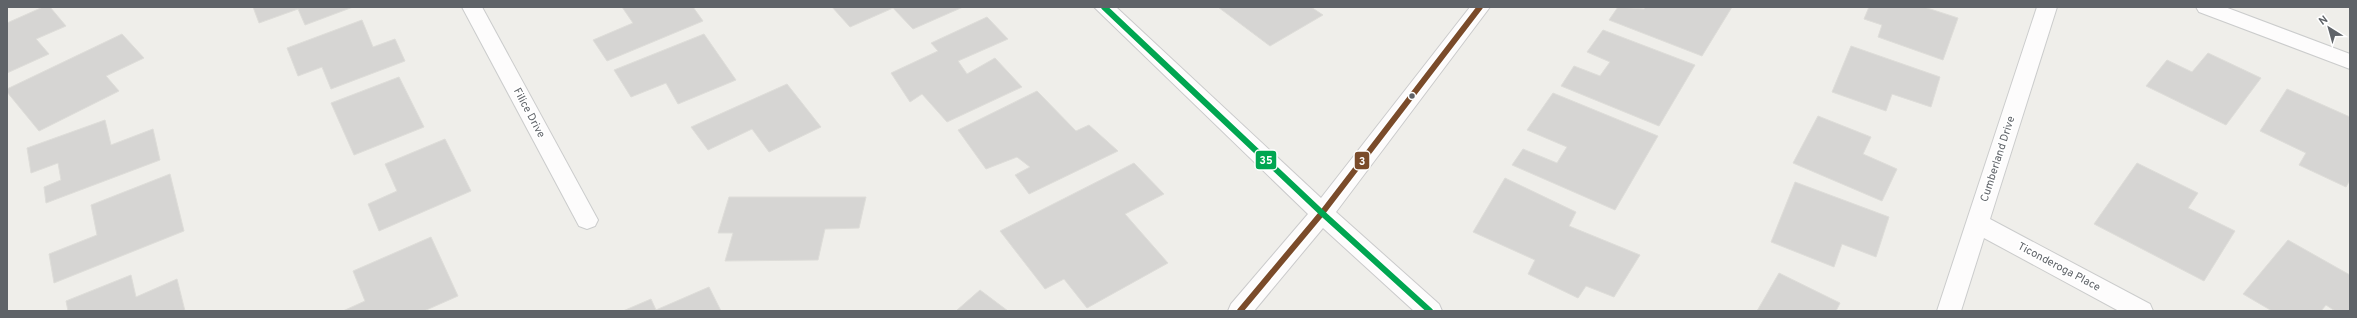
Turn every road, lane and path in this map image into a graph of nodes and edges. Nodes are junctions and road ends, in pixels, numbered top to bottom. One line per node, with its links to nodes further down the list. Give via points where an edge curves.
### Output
1 (472, 7): 8 (street, Filice Drive)
2 (1104, 7): 7 (street)
3 (1480, 7): 7 (street)
4 (2047, 7): 9 (street, Cumberland Drive)
5 (2206, 7): 6 (street)
6 (2350, 62)
7 (1322, 213): 10 (street); 11 (street)
8 (587, 220)
9 (1977, 223): 12 (street, Cumberland Drive); 13 (street, Ticonderoga Place)
10 (1240, 311)
11 (1430, 311)
12 (1949, 311)
13 (2141, 311)

